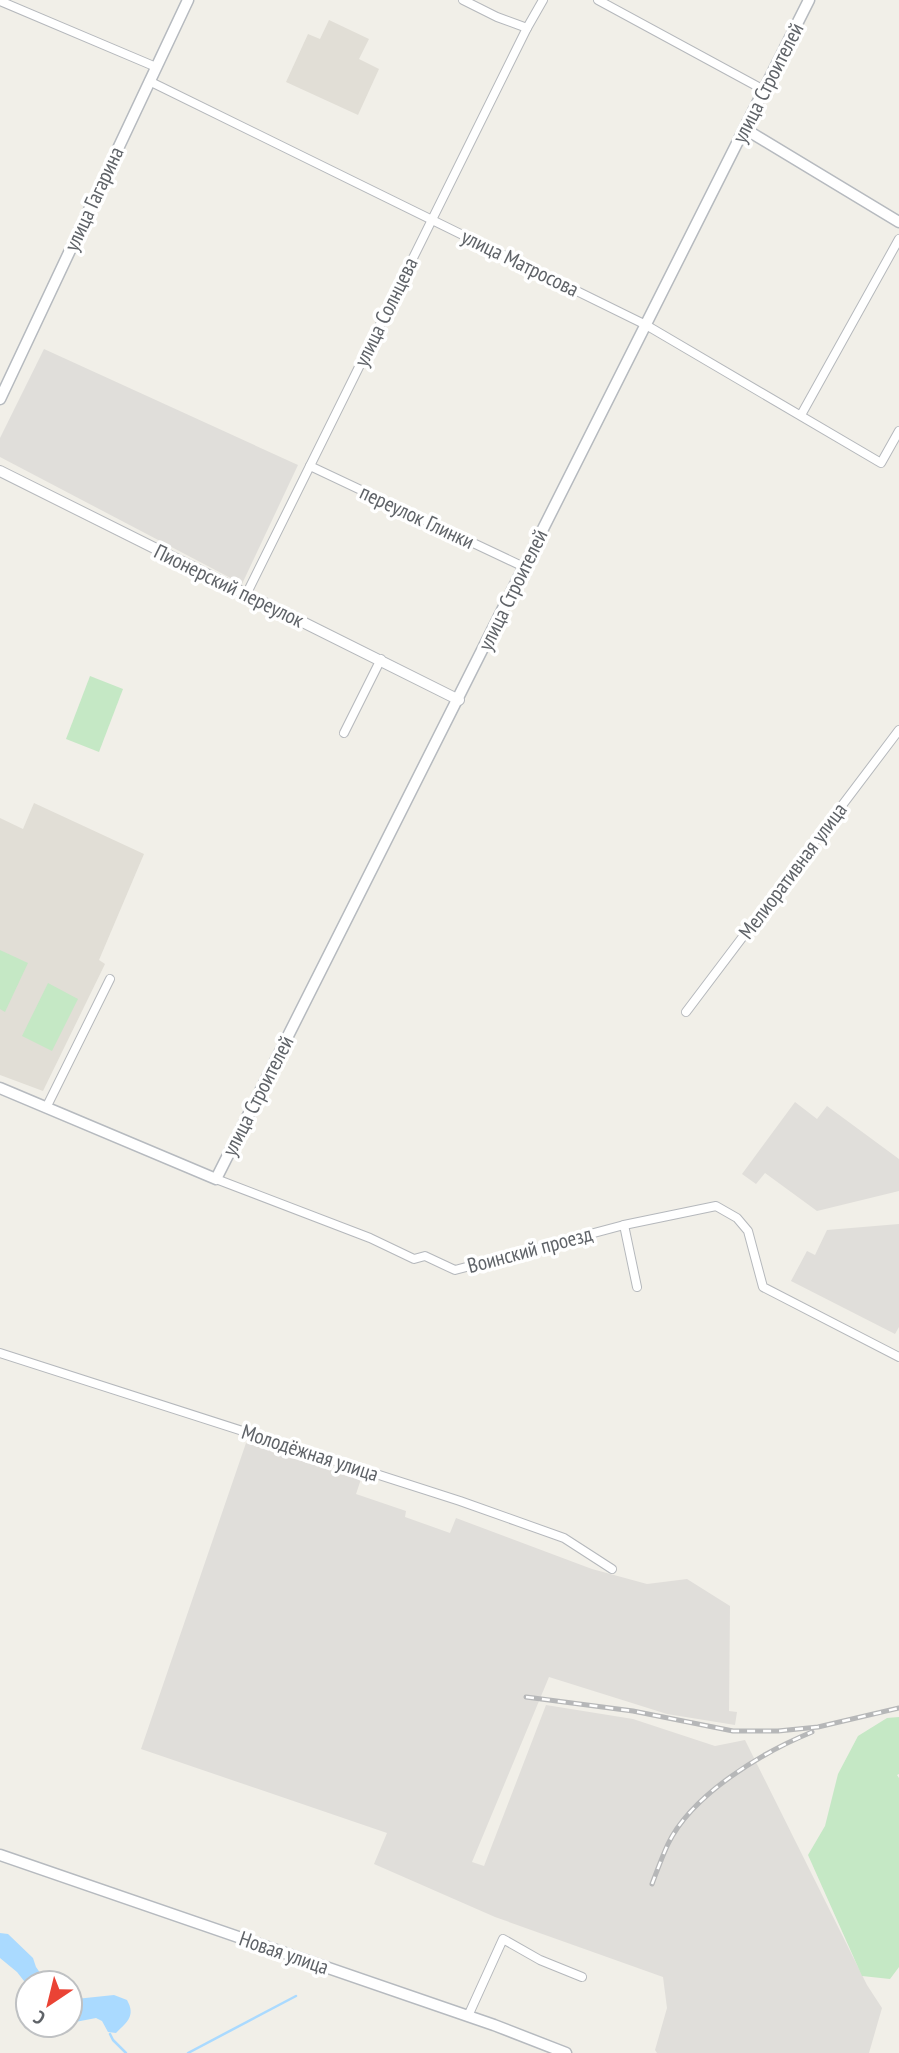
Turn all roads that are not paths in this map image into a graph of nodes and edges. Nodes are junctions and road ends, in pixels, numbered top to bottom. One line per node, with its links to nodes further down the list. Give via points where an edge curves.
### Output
1 (188, 0): 8 (main road, улица Гагарина)
2 (463, 0): 7 (street)
3 (543, 0): 7 (street, улица Солнцева)
4 (598, 0): 10 (street)
5 (809, 0): 10 (main road, улица Строителей)
6 (0, 1): 8 (street)
7 (527, 28): 12 (street, улица Солнцева)
8 (156, 66): 9 (main road, улица Гагарина)
9 (149, 81): 12 (street, улица Матросова); 16 (main road, улица Гагарина)
10 (764, 90): 11 (main road, улица Строителей)
11 (745, 129): 13 (main road); 15 (main road, улица Строителей)
12 (432, 220): 15 (street, улица Матросова); 19 (street, улица Солнцева)
13 (899, 222)
14 (899, 239): 17 (street)
15 (646, 325): 17 (street, улица Матросова); 21 (main road, улица Строителей)
16 (0, 399)
17 (801, 415): 18 (street, улица Матросова, via 881,463)
18 (899, 431)
19 (310, 466): 21 (street, переулок Глинки); 22 (street, улица Солнцева)
20 (0, 471): 22 (street, Пионерский переулок)
21 (524, 567): 24 (main road, улица Строителей)
22 (246, 595): 23 (street, Пионерский переулок)
23 (380, 659): 24 (street, Пионерский переулок); 26 (street)
24 (458, 699): 31 (main road, улица Строителей)
25 (899, 730): 28 (street, Мелиоративная улица)
26 (344, 733)
27 (110, 979): 30 (street)
28 (686, 1012)
29 (0, 1088): 30 (main road, Воинский проезд)
30 (46, 1108): 31 (main road, Воинский проезд)
31 (216, 1179): 32 (street, Воинский проезд, via 414,1259 425,1256 455,1270)
32 (624, 1224): 33 (street); 35 (street, Воинский проезд, via 716,1206 748,1231 763,1287)
33 (636, 1287)
34 (0, 1353): 36 (street, Молодёжная улица, via 460,1501 564,1538)
35 (899, 1357)
36 (612, 1569)
37 (0, 1855): 39 (main road, Новая улица)
38 (582, 1977): 39 (street, via 503,1938)
39 (468, 2017): 40 (main road, Новая улица)
40 (566, 2053)

